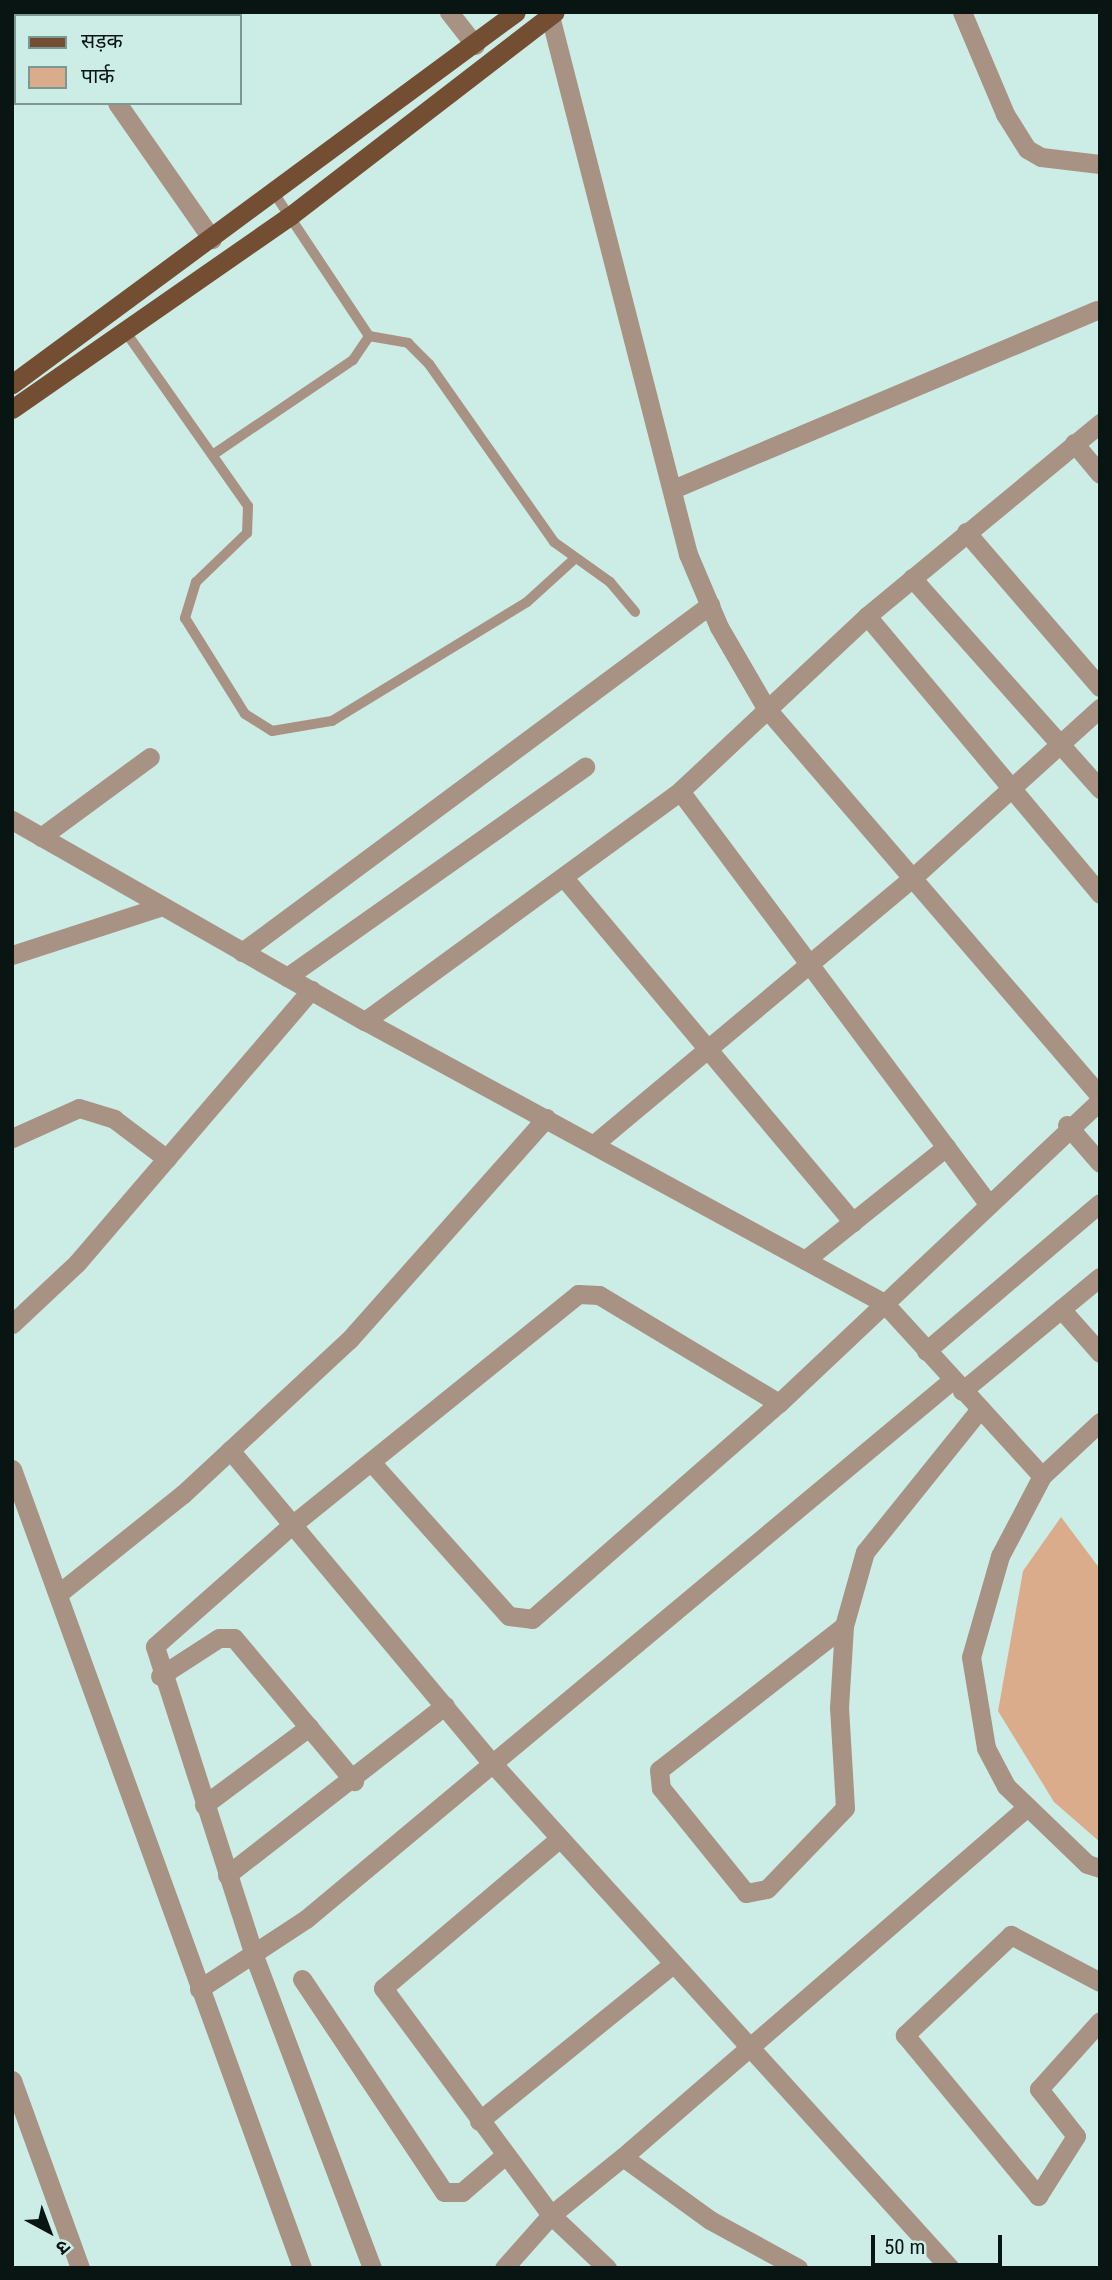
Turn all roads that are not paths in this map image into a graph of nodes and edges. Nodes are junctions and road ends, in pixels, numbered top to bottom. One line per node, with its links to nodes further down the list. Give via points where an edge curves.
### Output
1 (449, 12): 5 (street)
2 (516, 12): 5 (main road)
3 (962, 12): 9 (street, via 1005,114 1027,149 1041,158)
4 (552, 13): 8 (main road); 22 (street)
5 (475, 45): 6 (main road)
6 (401, 99): 8 (main road); 10 (main road)
7 (118, 105): 12 (street)
8 (415, 120): 11 (main road)
9 (1100, 164)
10 (274, 193): 11 (lane); 12 (main road)
11 (290, 216): 14 (main road); 15 (lane)
12 (212, 239): 16 (main road)
13 (1097, 310): 22 (street)
14 (125, 331): 17 (main road); 20 (lane)
15 (369, 336): 20 (lane, via 353,360); 24 (lane, via 408,343 429,364)
16 (12, 384)
17 (12, 409)
18 (1100, 423): 19 (street)
19 (1074, 443): 21 (street); 23 (street)
20 (214, 454): 24 (lane, via 251,521 247,533 197,583 185,618 245,714 272,731 332,721 527,602)
21 (1100, 474)
22 (673, 489): 26 (street, via 688,554)
23 (967, 532): 25 (street); 29 (street)
24 (572, 561): 27 (lane, via 610,582)
25 (912, 578): 28 (street); 32 (street)
26 (710, 605): 30 (street); 44 (street)
27 (635, 612)
28 (867, 616): 30 (street); 35 (street)
29 (1100, 687)
30 (766, 708): 37 (street); 41 (street)
31 (1100, 708): 32 (street)
32 (1063, 746): 35 (street); 36 (street)
33 (150, 757): 39 (street)
34 (585, 767): 47 (street)
35 (1011, 788): 41 (street); 42 (street)
36 (1100, 789)
37 (680, 791): 40 (street); 46 (street)
38 (12, 820): 39 (street)
39 (41, 837): 43 (street)
40 (565, 879): 49 (street); 50 (street)
41 (909, 881): 46 (street); 51 (street)
42 (1100, 894)
43 (160, 907): 44 (street); 45 (street)
44 (242, 952): 47 (street)
45 (12, 955)
46 (810, 965): 50 (street); 56 (street)
47 (287, 977): 48 (street)
48 (311, 990): 49 (street); 57 (street)
49 (365, 1021): 52 (street)
50 (707, 1050): 55 (street); 61 (street)
51 (1100, 1098): 53 (street)
52 (546, 1118): 55 (street); 73 (street, via 349,1340)
53 (1067, 1125): 58 (street); 59 (street)
54 (12, 1138): 57 (street, via 79,1108 114,1119)
55 (594, 1144): 62 (street)
56 (946, 1147): 59 (street); 61 (street)
57 (167, 1159): 66 (street, via 77,1263)
58 (1100, 1163)
59 (987, 1202): 64 (street)
60 (1100, 1203): 67 (street)
61 (853, 1222): 62 (street)
62 (805, 1260): 64 (street)
63 (1100, 1277): 65 (street)
64 (884, 1303): 67 (street); 70 (street)
65 (1061, 1309): 68 (street); 69 (street)
66 (12, 1324)
67 (926, 1352): 69 (street)
68 (1100, 1353)
69 (957, 1385): 71 (street); 83 (street)
70 (779, 1403): 74 (street, via 599,1295 578,1294); 74 (street, via 543,1611 520,1621 509,1616)
71 (980, 1409): 76 (street); 79 (street, via 878,1529)
72 (1100, 1422): 76 (street)
73 (230, 1450): 77 (street); 78 (street)
74 (372, 1463): 77 (street)
75 (12, 1469): 78 (street)
76 (1042, 1476): 86 (street, via 1000,1556 971,1657 986,1748 1006,1786)
77 (292, 1525): 80 (street, via 165,1631 155,1646); 81 (street)
78 (58, 1594): 94 (street)
79 (844, 1626): 79 (street, via 839,1708 845,1808 767,1889 746,1893 661,1788 659,1770)
80 (160, 1676): 82 (street, via 219,1638 234,1638); 85 (street)
81 (445, 1705): 83 (street); 84 (street)
82 (309, 1727): 84 (street); 85 (street)
83 (493, 1764): 87 (street); 90 (street)
84 (354, 1781): 89 (street)
85 (204, 1805): 89 (street)
86 (1027, 1807): 88 (street, via 1087,1864); 96 (street)
87 (560, 1838): 91 (street); 98 (street, via 383,1988)
88 (1100, 1867)
89 (227, 1875): 90 (street)
90 (254, 1955): 94 (street); 105 (street)
91 (673, 1964): 96 (street); 98 (street)
92 (302, 1979): 99 (street, via 444,2192 462,2192)
93 (1100, 1982): 95 (street, via 1011,1935 905,2035 1038,2196 1076,2136 1039,2089)
94 (199, 1989): 104 (street)
95 (1100, 2021)
96 (750, 2049): 100 (street); 109 (street)
97 (12, 2080): 103 (street)
98 (479, 2121): 99 (street)
99 (505, 2155): 101 (street)
100 (622, 2157): 101 (street); 102 (street)
101 (551, 2215): 106 (street); 107 (street)
102 (768, 2261): 108 (street)
103 (80, 2268)
104 (302, 2268)
105 (372, 2268)
106 (504, 2268)
107 (607, 2268)
108 (799, 2268)
109 (950, 2268)

